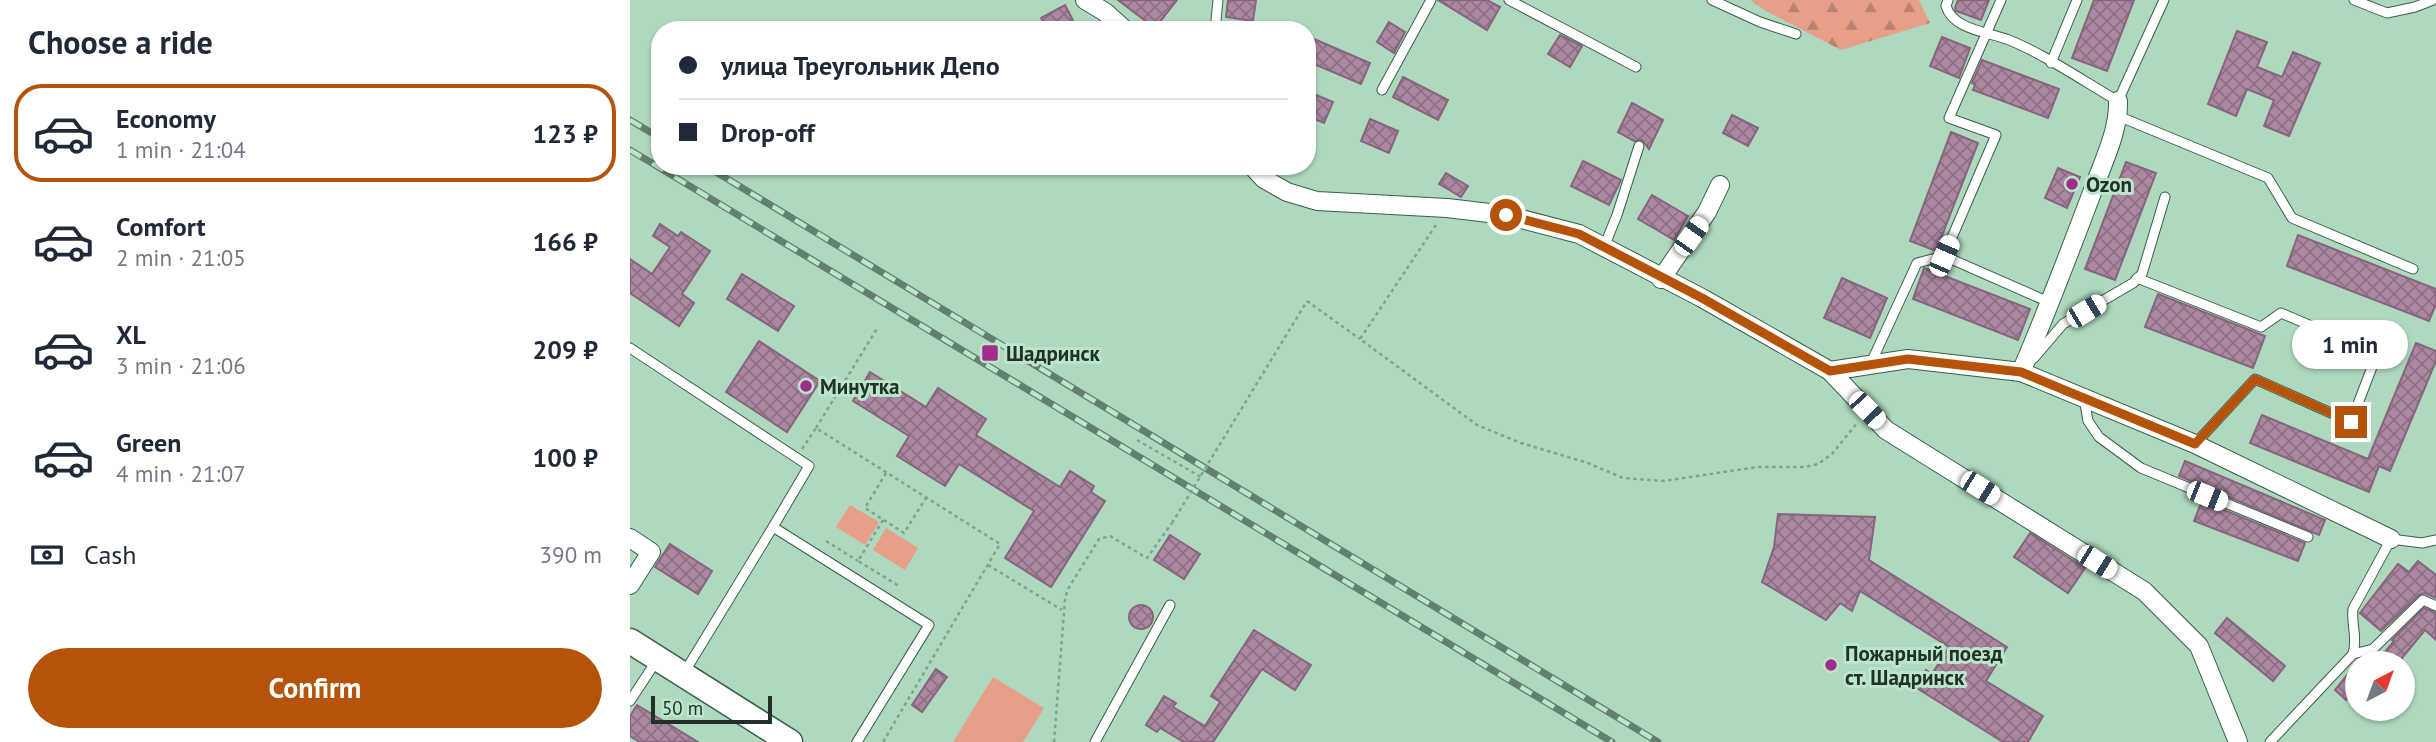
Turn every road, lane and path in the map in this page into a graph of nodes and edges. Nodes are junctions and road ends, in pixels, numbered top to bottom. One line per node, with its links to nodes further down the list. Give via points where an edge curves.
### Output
1 (1085, 0): 12 (street)
2 (1218, 0): 13 (lane)
3 (1431, 0): 18 (lane)
4 (1510, 0): 17 (lane)
5 (1712, 0): 14 (lane)
6 (1948, 0): 15 (lane, via 1952,18)
7 (2001, 0): 15 (lane)
8 (2077, 0): 16 (lane)
9 (2164, 0): 19 (lane)
10 (2354, 0): 11 (lane, via 2388,13)
11 (2433, 0)
12 (1115, 21)
13 (1216, 21)
14 (1796, 34)
15 (1987, 34): 16 (lane, via 2009,40); 26 (lane, via 1949,118 1996,135)
16 (2051, 63): 19 (lane)
17 (1636, 67)
18 (1381, 90)
19 (2118, 109): 27 (lane, via 2268,178 2292,218); 30 (street)
20 (1639, 146): 25 (lane)
21 (1260, 175): 24 (street, via 1287,192 1317,201)
22 (1720, 185): 29 (street)
23 (2165, 197): 28 (lane)
24 (1447, 208): 25 (street, via 1506,215 1579,234); 32 (path)
25 (1604, 247): 29 (street)
26 (1944, 256): 30 (lane); 34 (lane, via 1917,263)
27 (2413, 269)
28 (2137, 278): 36 (lane, via 2063,324); 41 (lane, via 2261,327 2281,313 2377,354 2351,422 2255,379)
29 (1661, 279): 35 (street)
30 (2051, 303): 36 (street)
31 (878, 327): 39 (path)
32 (1360, 339): 38 (path, via 1477,425 1623,478 1663,481 1758,467 1818,464 1832,454); 44 (path, bridge, via 1307,301)
33 (630, 348): 42 (lane)
34 (1870, 365): 35 (street); 36 (street, via 1908,359)
35 (1830, 371): 38 (street)
36 (2021, 372): 37 (street)
37 (2084, 398): 41 (street); 48 (lane, via 2088,421 2099,437 2141,468)
38 (1867, 410): 72 (street, via 1886,430 2144,591 2199,646)
39 (816, 428): 42 (path); 43 (path)
40 (1137, 440): 44 (path)
41 (2195, 444): 50 (street)
42 (797, 457): 47 (lane, via 809,466)
43 (886, 473): 45 (path); 46 (path, via 865,508)
44 (1201, 477): 59 (path, bridge, via 1147,558 1110,536 1099,539 1066,593)
45 (926, 498): 46 (path, via 904,533); 54 (path, via 1000,544)
46 (883, 520): 53 (path)
47 (774, 527): 65 (lane); 68 (lane, via 929,625)
48 (2308, 537)
49 (630, 538): 55 (street, via 651,552)
50 (2391, 539): 51 (lane); 61 (lane, via 2353,609)
51 (2436, 540)
52 (826, 541): 53 (path)
53 (858, 561): 56 (path)
54 (988, 565): 59 (path); 69 (path)
55 (630, 585)
56 (899, 586)
57 (1170, 605): 71 (lane)
58 (2436, 606): 62 (lane, via 2423,600 2373,649)
59 (1064, 611): 70 (path)
60 (630, 641): 63 (street)
61 (2354, 651)
62 (2365, 651)
63 (658, 659): 65 (street); 66 (lane)
64 (2345, 662): 73 (lane)
65 (683, 674): 67 (street)
66 (630, 701)
67 (790, 742)
68 (857, 742)
69 (883, 742)
70 (1054, 742)
71 (1095, 742)
72 (2238, 742)
73 (2270, 742)

